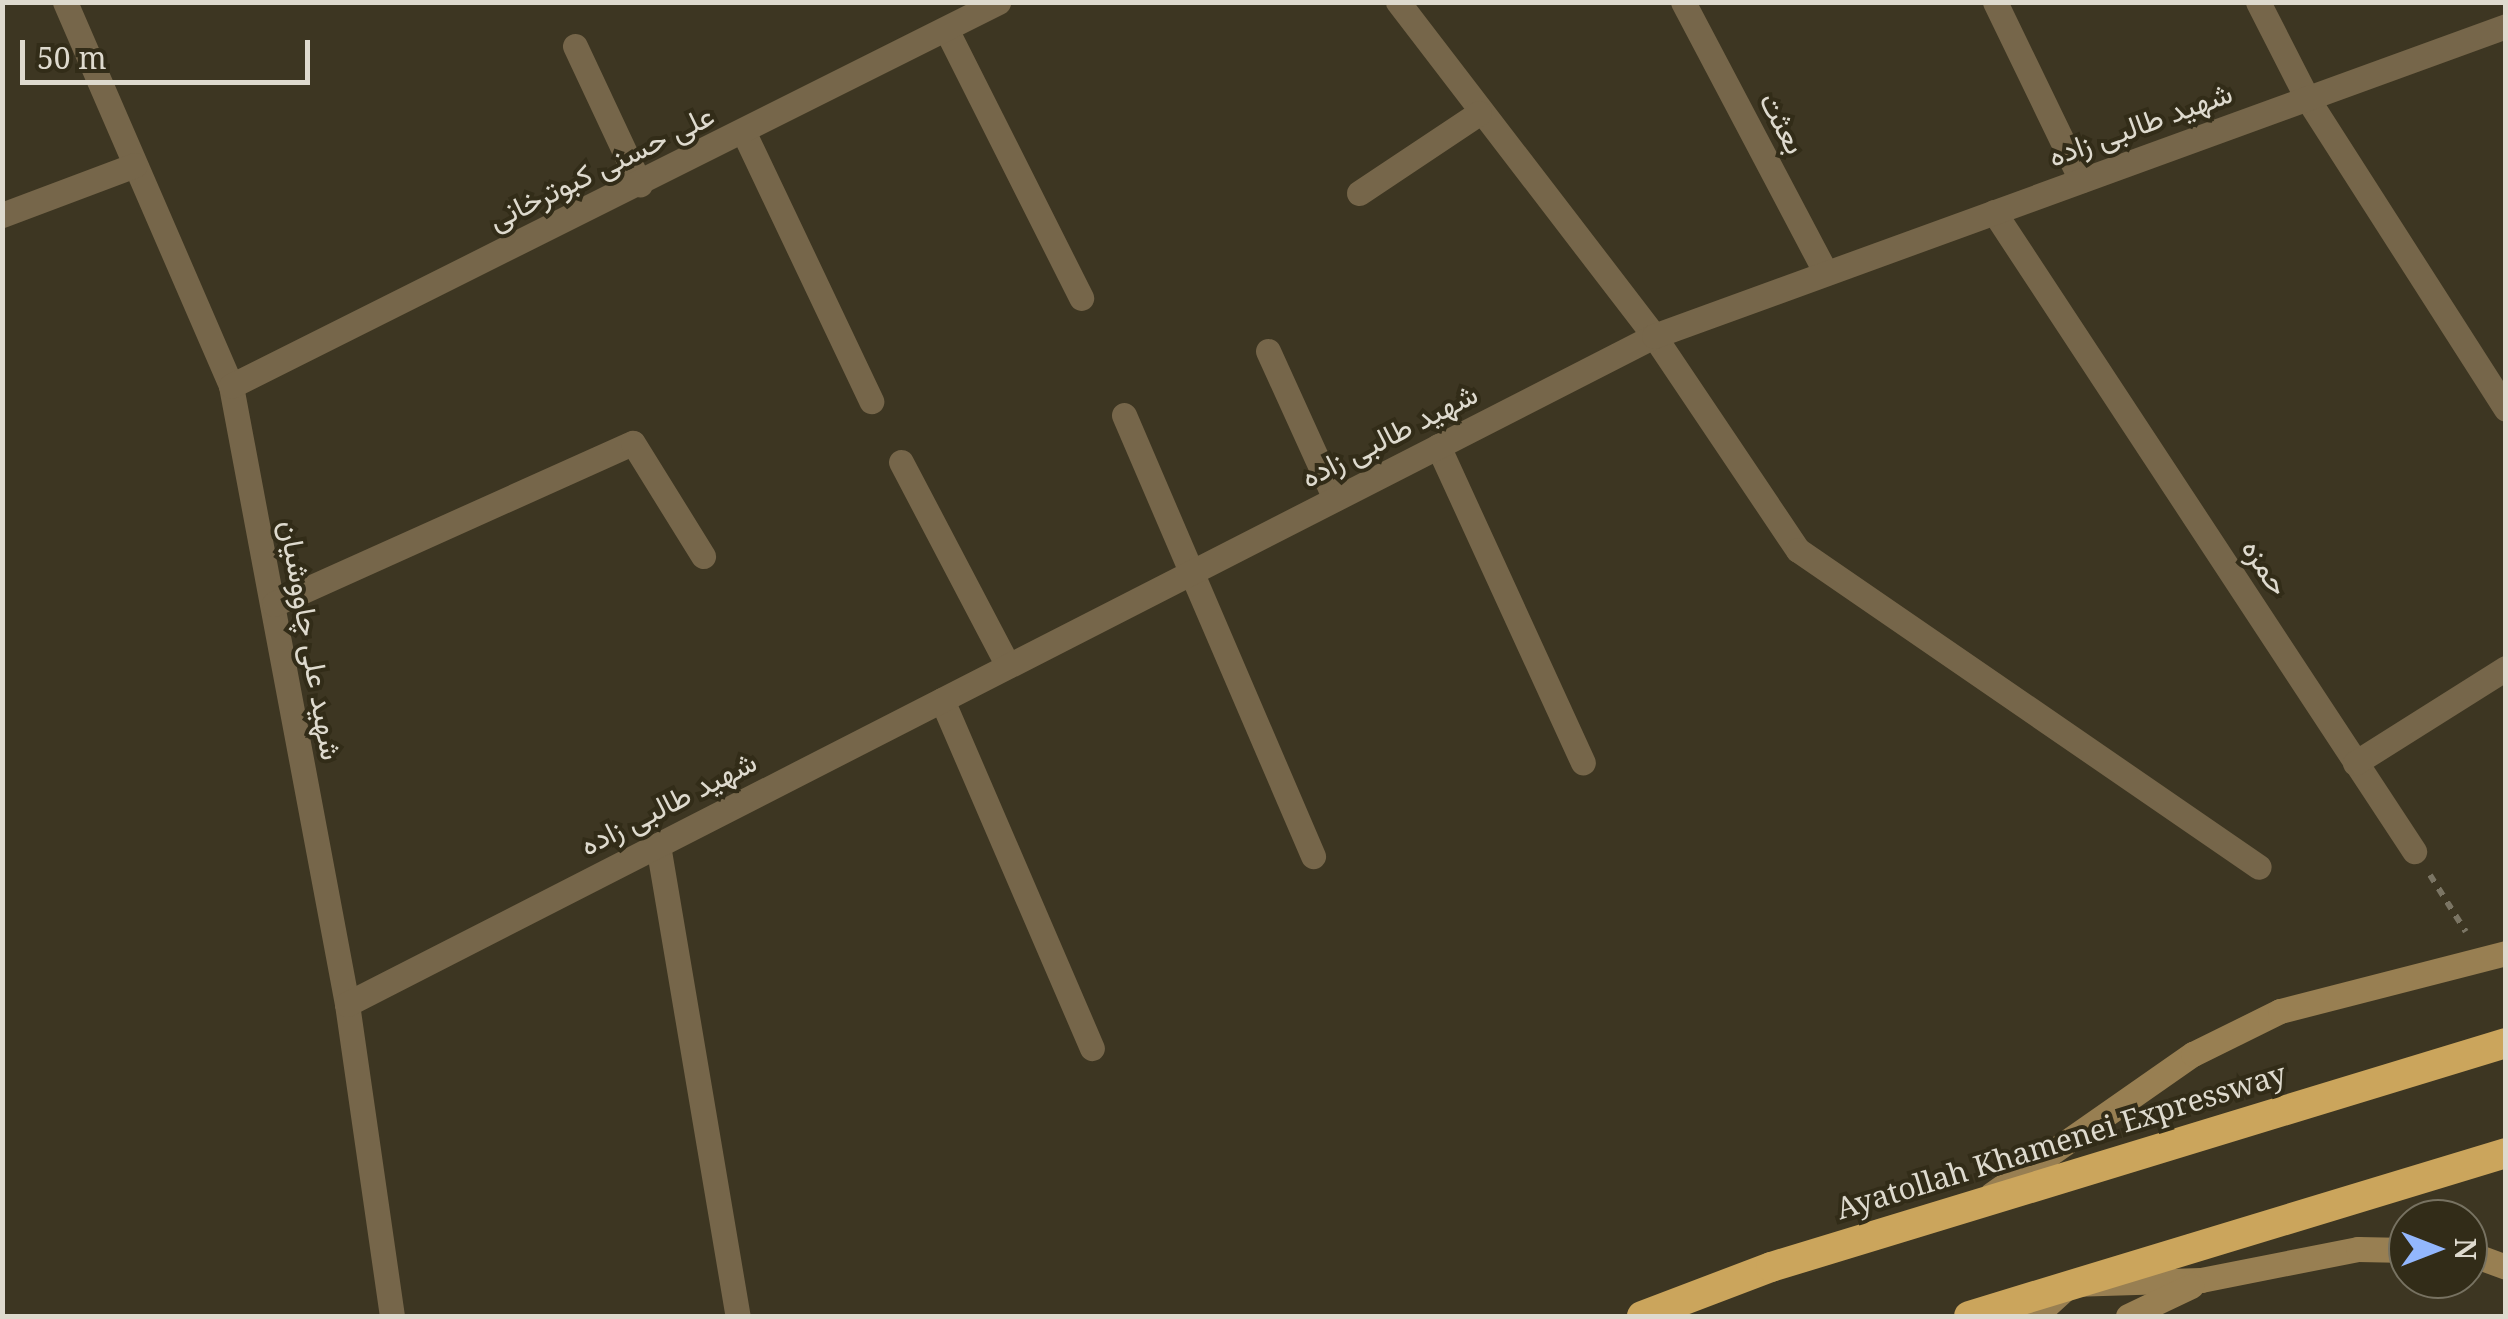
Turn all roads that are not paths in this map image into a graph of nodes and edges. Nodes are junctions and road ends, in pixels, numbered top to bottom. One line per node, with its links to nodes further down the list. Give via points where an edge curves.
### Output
1 (65, 2): 13 (street, شهید علی چاووشیان)
2 (998, 2): 8 (street, علی حسنی کبوترخانی)
3 (1398, 2): 11 (street)
4 (1683, 2): 19 (street, بعثت)
5 (1994, 2): 14 (street)
6 (2258, 2): 10 (street)
7 (2506, 26): 10 (street, شهید طالبی زاده)
8 (946, 29): 12 (street, علی حسنی کبوترخانی); 20 (street)
9 (575, 46): 15 (street)
10 (2307, 98): 14 (street, شهید طالبی زاده); 25 (street)
11 (1479, 113): 16 (street); 21 (street)
12 (744, 132): 15 (street, علی حسنی کبوترخانی); 24 (street)
13 (135, 165): 18 (street); 23 (street, شهید علی چاووشیان)
14 (2081, 180): 17 (street, شهید طالبی زاده)
15 (640, 186): 23 (street, علی حسنی کبوترخانی)
16 (1359, 193)
17 (1994, 212): 19 (street, شهید طالبی زاده); 37 (street, حمزه)
18 (2, 215)
19 (1826, 273): 21 (street, شهید طالبی زاده)
20 (1081, 298)
21 (1654, 336): 27 (street, شهید طالبی زاده); 41 (street, via 1798,550)
22 (1268, 351): 29 (street)
23 (231, 386): 32 (street, شهید علی چاووشیان)
24 (870, 401)
25 (2506, 410)
26 (1124, 414): 31 (street)
27 (1438, 446): 29 (street, شهید طالبی زاده); 36 (street)
28 (901, 462): 33 (street)
29 (1335, 499): 31 (street, شهید طالبی زاده)
30 (702, 556): 32 (street, via 633,443)
31 (1190, 573): 33 (street, شهید طالبی زاده); 40 (street)
32 (274, 604): 43 (street, شهید علی چاووشیان)
33 (1008, 666): 35 (street, شهید طالبی زاده)
34 (2506, 668): 37 (street)
35 (942, 700): 38 (street, شهید طالبی زاده); 45 (street)
36 (1583, 762)
37 (2355, 763): 39 (street, حمزه)
38 (658, 845): 43 (street, شهید طالبی زاده); 52 (street)
39 (2414, 851)
40 (1313, 856)
41 (2259, 867)
42 (2494, 956): 47 (street, via 2280,1011 2193,1054)
43 (348, 1004): 51 (street, شهید علی چاووشیان)
44 (2506, 1043): 47 (highway, Ayatollah Khamenei Expressway)
45 (1092, 1048)
46 (2506, 1154): 50 (highway)
47 (1978, 1204): 53 (highway, Ayatollah Khamenei Expressway, via 1771,1267)
48 (2388, 1250): 49 (street, via 2358,1249)
49 (2202, 1280): 50 (street); 56 (street)
50 (2070, 1284): 54 (highway); 55 (street)
51 (392, 1316)
52 (738, 1316)
53 (1642, 1316)
54 (1969, 1316)
55 (2035, 1316)
56 (2128, 1316)

